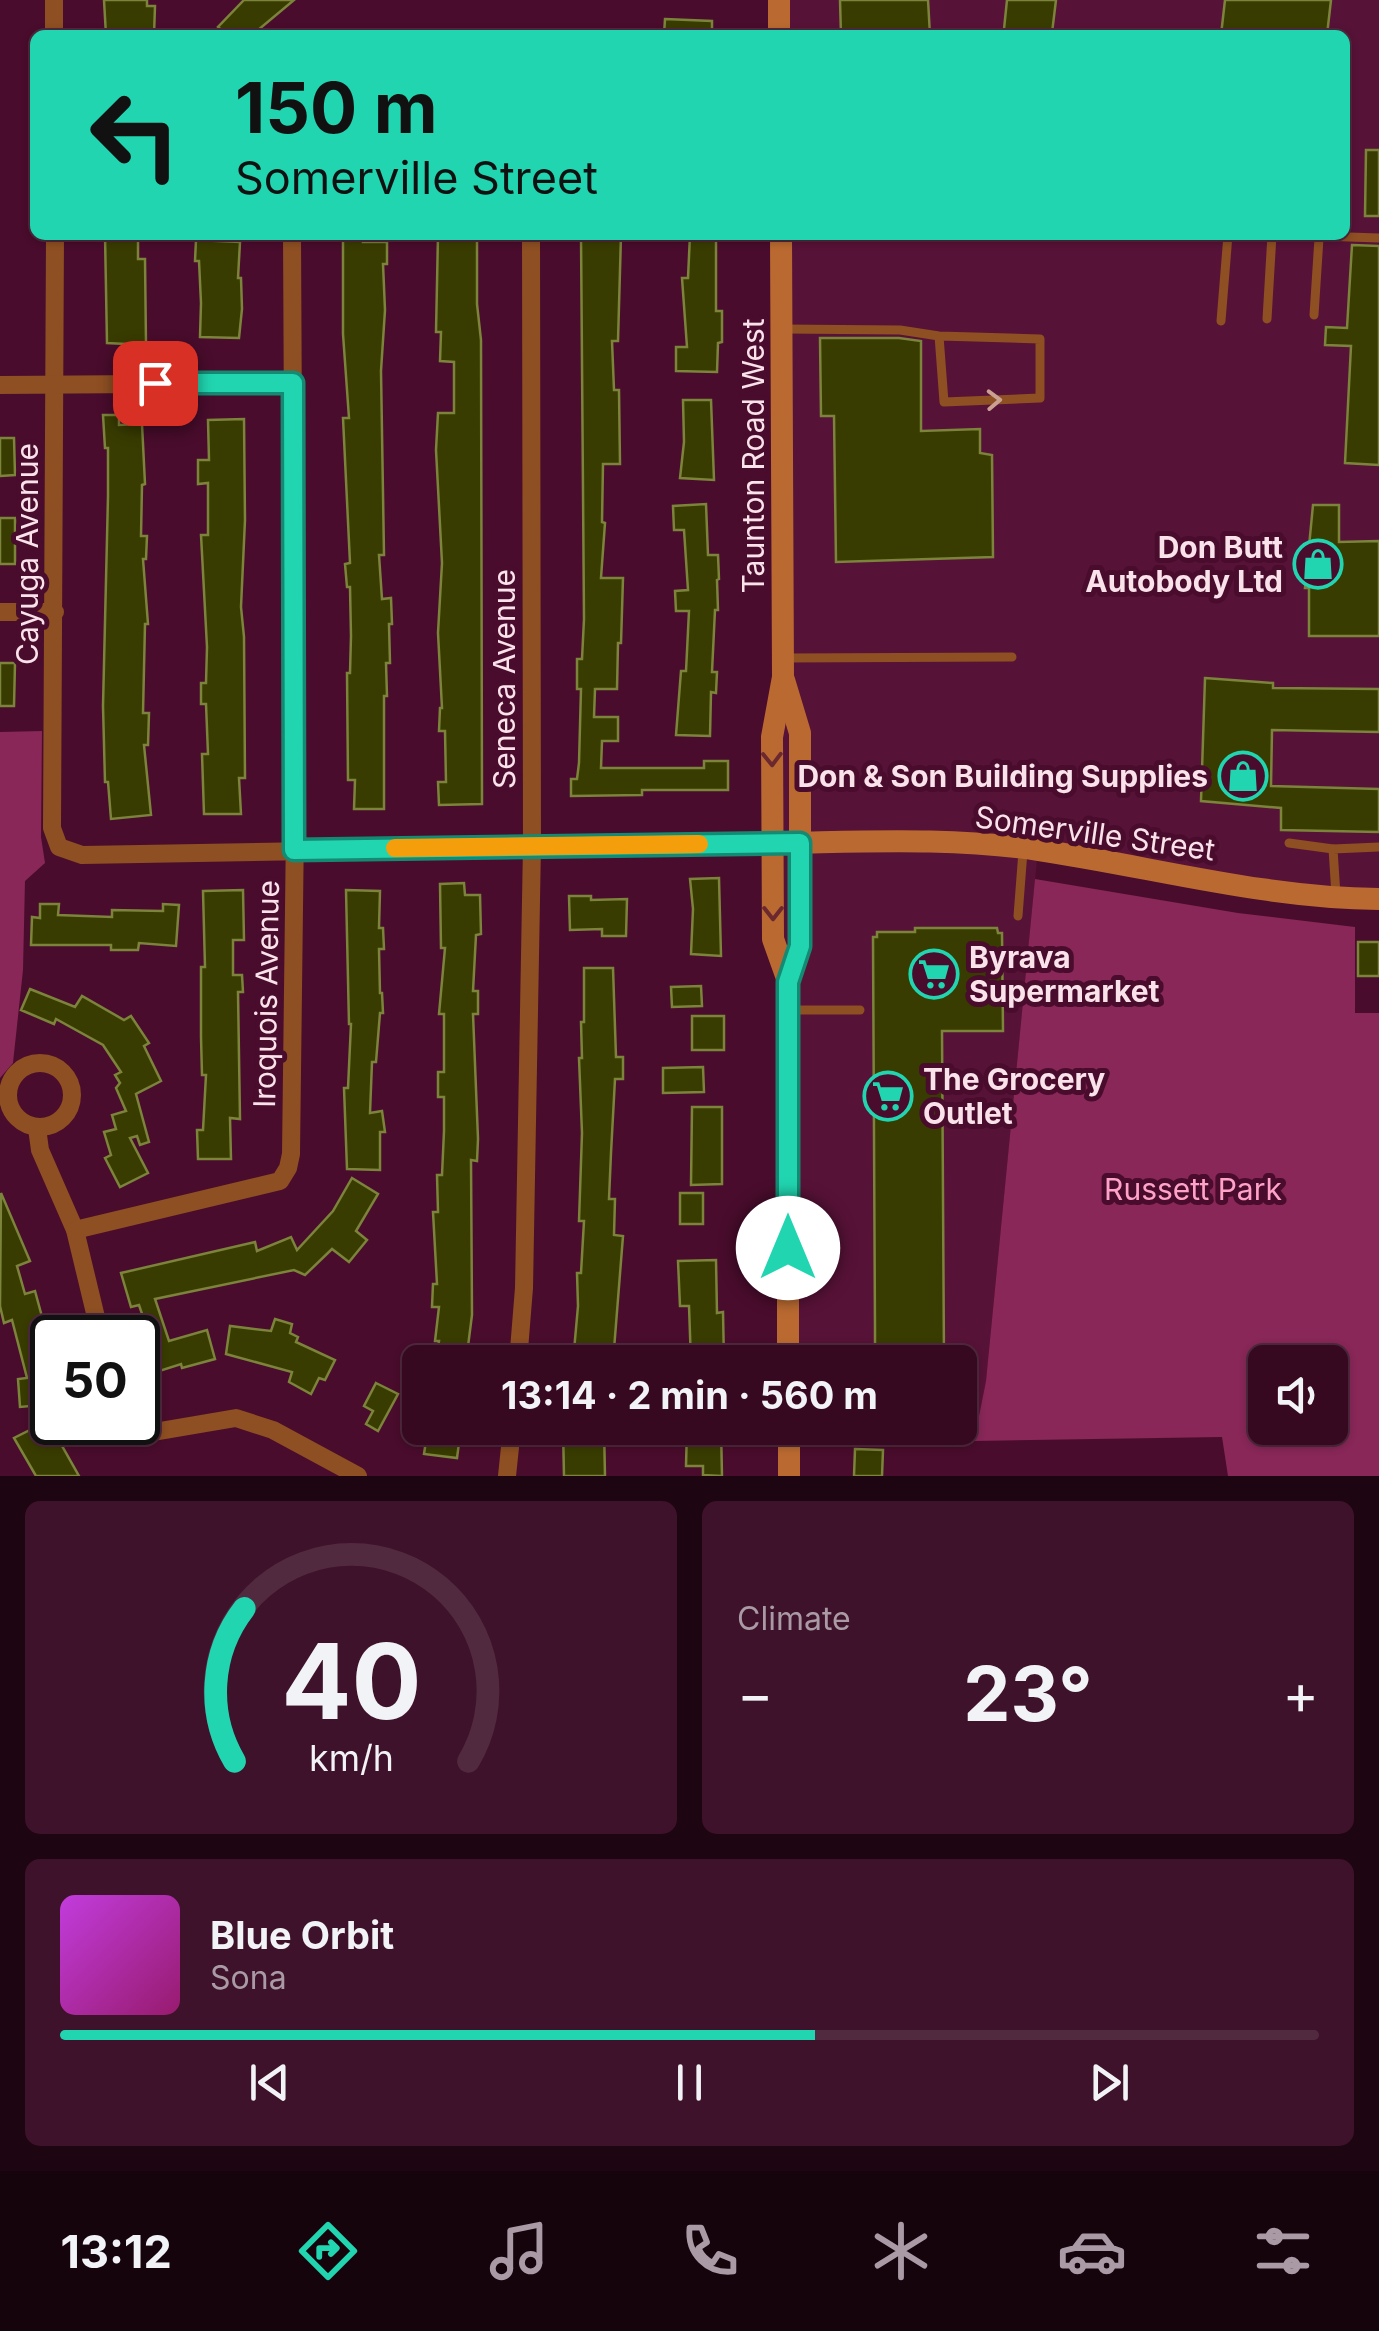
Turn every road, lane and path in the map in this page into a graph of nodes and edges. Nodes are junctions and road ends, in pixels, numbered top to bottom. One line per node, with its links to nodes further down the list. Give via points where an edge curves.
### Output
1 (54, 0): 3 (street)
2 (779, 0): 4 (main road)
3 (54, 30)
4 (779, 30)
5 (1350, 237): 6 (lane)
6 (1379, 238)
7 (55, 240): 20 (street, Cayuga Avenue)
8 (292, 240): 19 (street, Iroquois Avenue)
9 (531, 240): 29 (street, Seneca Avenue)
10 (781, 240): 17 (main road, Taunton Road West)
11 (1228, 240): 16 (lane)
12 (1272, 240): 15 (lane)
13 (1319, 240): 14 (lane)
14 (1314, 315)
15 (1267, 320)
16 (1221, 321)
17 (783, 329): 18 (lane); 25 (main road, Taunton Road West)
18 (940, 336): 18 (lane, one-way to 18, via 944,402 1040,398 1040,338)
19 (293, 383): 20 (street); 33 (street, Iroquois Avenue)
20 (55, 384): 21 (street); 23 (street, Cayuga Avenue)
21 (0, 385)
22 (0, 612): 23 (street)
23 (55, 612): 34 (street, Cayuga Avenue, via 53,831 60,846)
24 (1012, 658): 25 (lane)
25 (784, 668): 26 (main road, Taunton Road West, one-way to 26, via 772,736); 27 (main road, Taunton Road West, via 800,732)
26 (772, 843): 27 (main road, Somerville Street); 29 (street, Somerville Street); 38 (main road, Taunton Road West, one-way to 38, via 773,939)
27 (800, 843): 31 (main road, Somerville Street); 38 (main road, Taunton Road West, via 800,946)
28 (1289, 843): 32 (lane)
29 (532, 846): 33 (street, Somerville Street); 44 (street, Seneca Avenue)
30 (1379, 847): 32 (lane)
31 (1023, 848): 35 (main road, Somerville Street); 37 (lane)
32 (1334, 849): 35 (lane)
33 (294, 850): 34 (street, Somerville Street); 42 (street, Iroquois Avenue, via 288,1168 280,1181)
34 (82, 855)
35 (1336, 897): 36 (main road, Somerville Street)
36 (1379, 899)
37 (1018, 916)
38 (788, 982): 39 (main road, Taunton Road West)
39 (788, 1010): 40 (lane); 45 (main road, Taunton Road West)
40 (860, 1010)
41 (37, 1128): 42 (street)
42 (75, 1230): 43 (street)
43 (95, 1315)
44 (519, 1345)
45 (788, 1345)
46 (160, 1430): 49 (street, via 236,1418 273,1430)
47 (510, 1445): 50 (street)
48 (789, 1445): 51 (main road)
49 (358, 1476)
50 (507, 1476)
51 (789, 1476)

